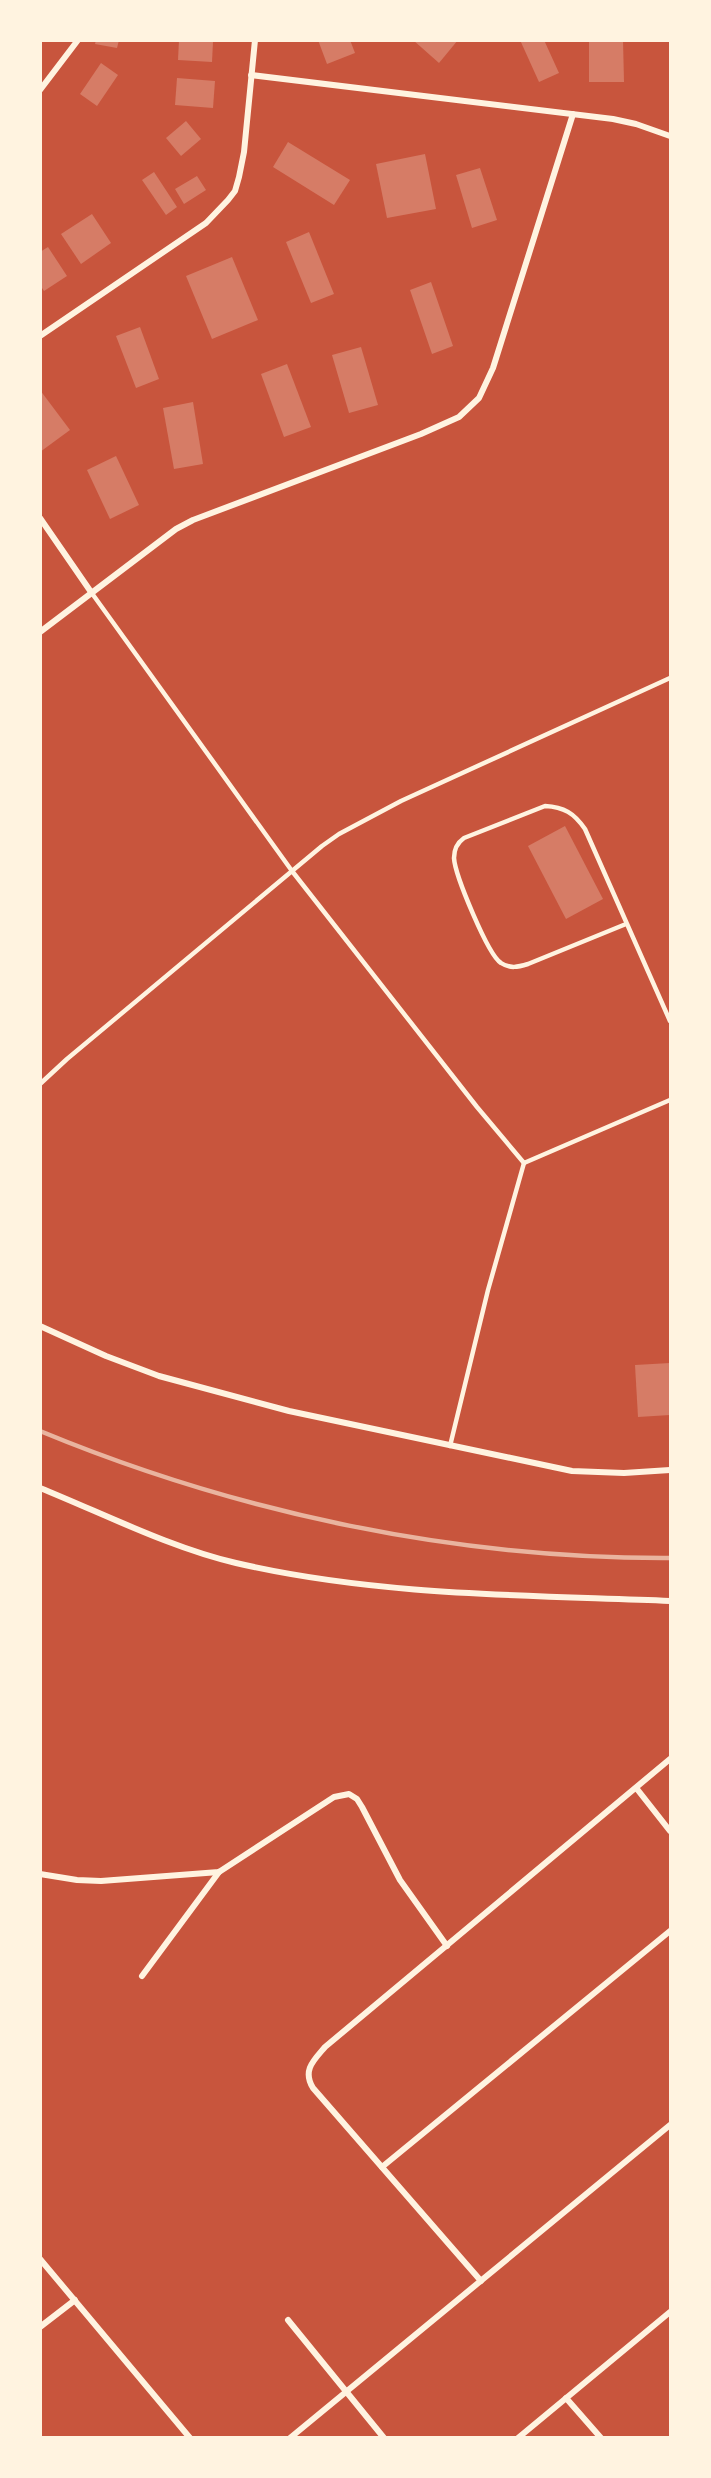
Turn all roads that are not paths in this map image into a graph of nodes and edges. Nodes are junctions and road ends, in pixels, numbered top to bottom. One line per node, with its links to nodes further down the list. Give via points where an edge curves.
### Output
1 (78, 40): 4 (street)
2 (255, 40): 3 (street)
3 (251, 75): 5 (street); 7 (street, via 244,152 239,177 228,200 206,223)
4 (40, 90)
5 (573, 114): 6 (street, via 636,123); 9 (street, via 493,368 469,410 421,434 193,520 160,539)
6 (670, 136)
7 (40, 336)
8 (40, 519): 9 (street)
9 (91, 592): 10 (street); 12 (lane)
10 (40, 632)
11 (670, 678): 12 (lane, via 366,819 322,846)
12 (292, 871): 15 (lane); 17 (lane)
13 (626, 924): 13 (lane, via 528,964 508,966 496,959 478,925 455,863 456,849 464,838 530,811 545,807 565,809 585,829); 14 (lane)
14 (670, 1020)
15 (40, 1084)
16 (670, 1100): 17 (lane)
17 (524, 1163): 19 (lane)
18 (40, 1326): 19 (street, via 159,1376 289,1411)
19 (450, 1446): 20 (street, via 572,1471)
20 (670, 1470)
21 (40, 1488): 22 (street, via 181,1545 281,1572 456,1593)
22 (670, 1601)
23 (670, 1759): 24 (street)
24 (637, 1789): 25 (street); 29 (street)
25 (670, 1832)
26 (219, 1872): 27 (street, via 101,1881); 29 (street, via 338,1795 349,1794 357,1799 400,1880); 30 (street)
27 (40, 1874)
28 (670, 1931): 32 (street)
29 (447, 1946): 32 (street, via 325,2047 309,2068 313,2088)
30 (142, 1976)
31 (670, 2125): 34 (street)
32 (382, 2167): 34 (street)
33 (40, 2259): 35 (street)
34 (481, 2281): 39 (street)
35 (75, 2300): 38 (street); 41 (street)
36 (670, 2312): 40 (street)
37 (288, 2320): 39 (street)
38 (40, 2327)
39 (345, 2392): 42 (street); 43 (street)
40 (566, 2398): 44 (street); 45 (street)
41 (190, 2438)
42 (290, 2438)
43 (384, 2438)
44 (518, 2438)
45 (601, 2438)

